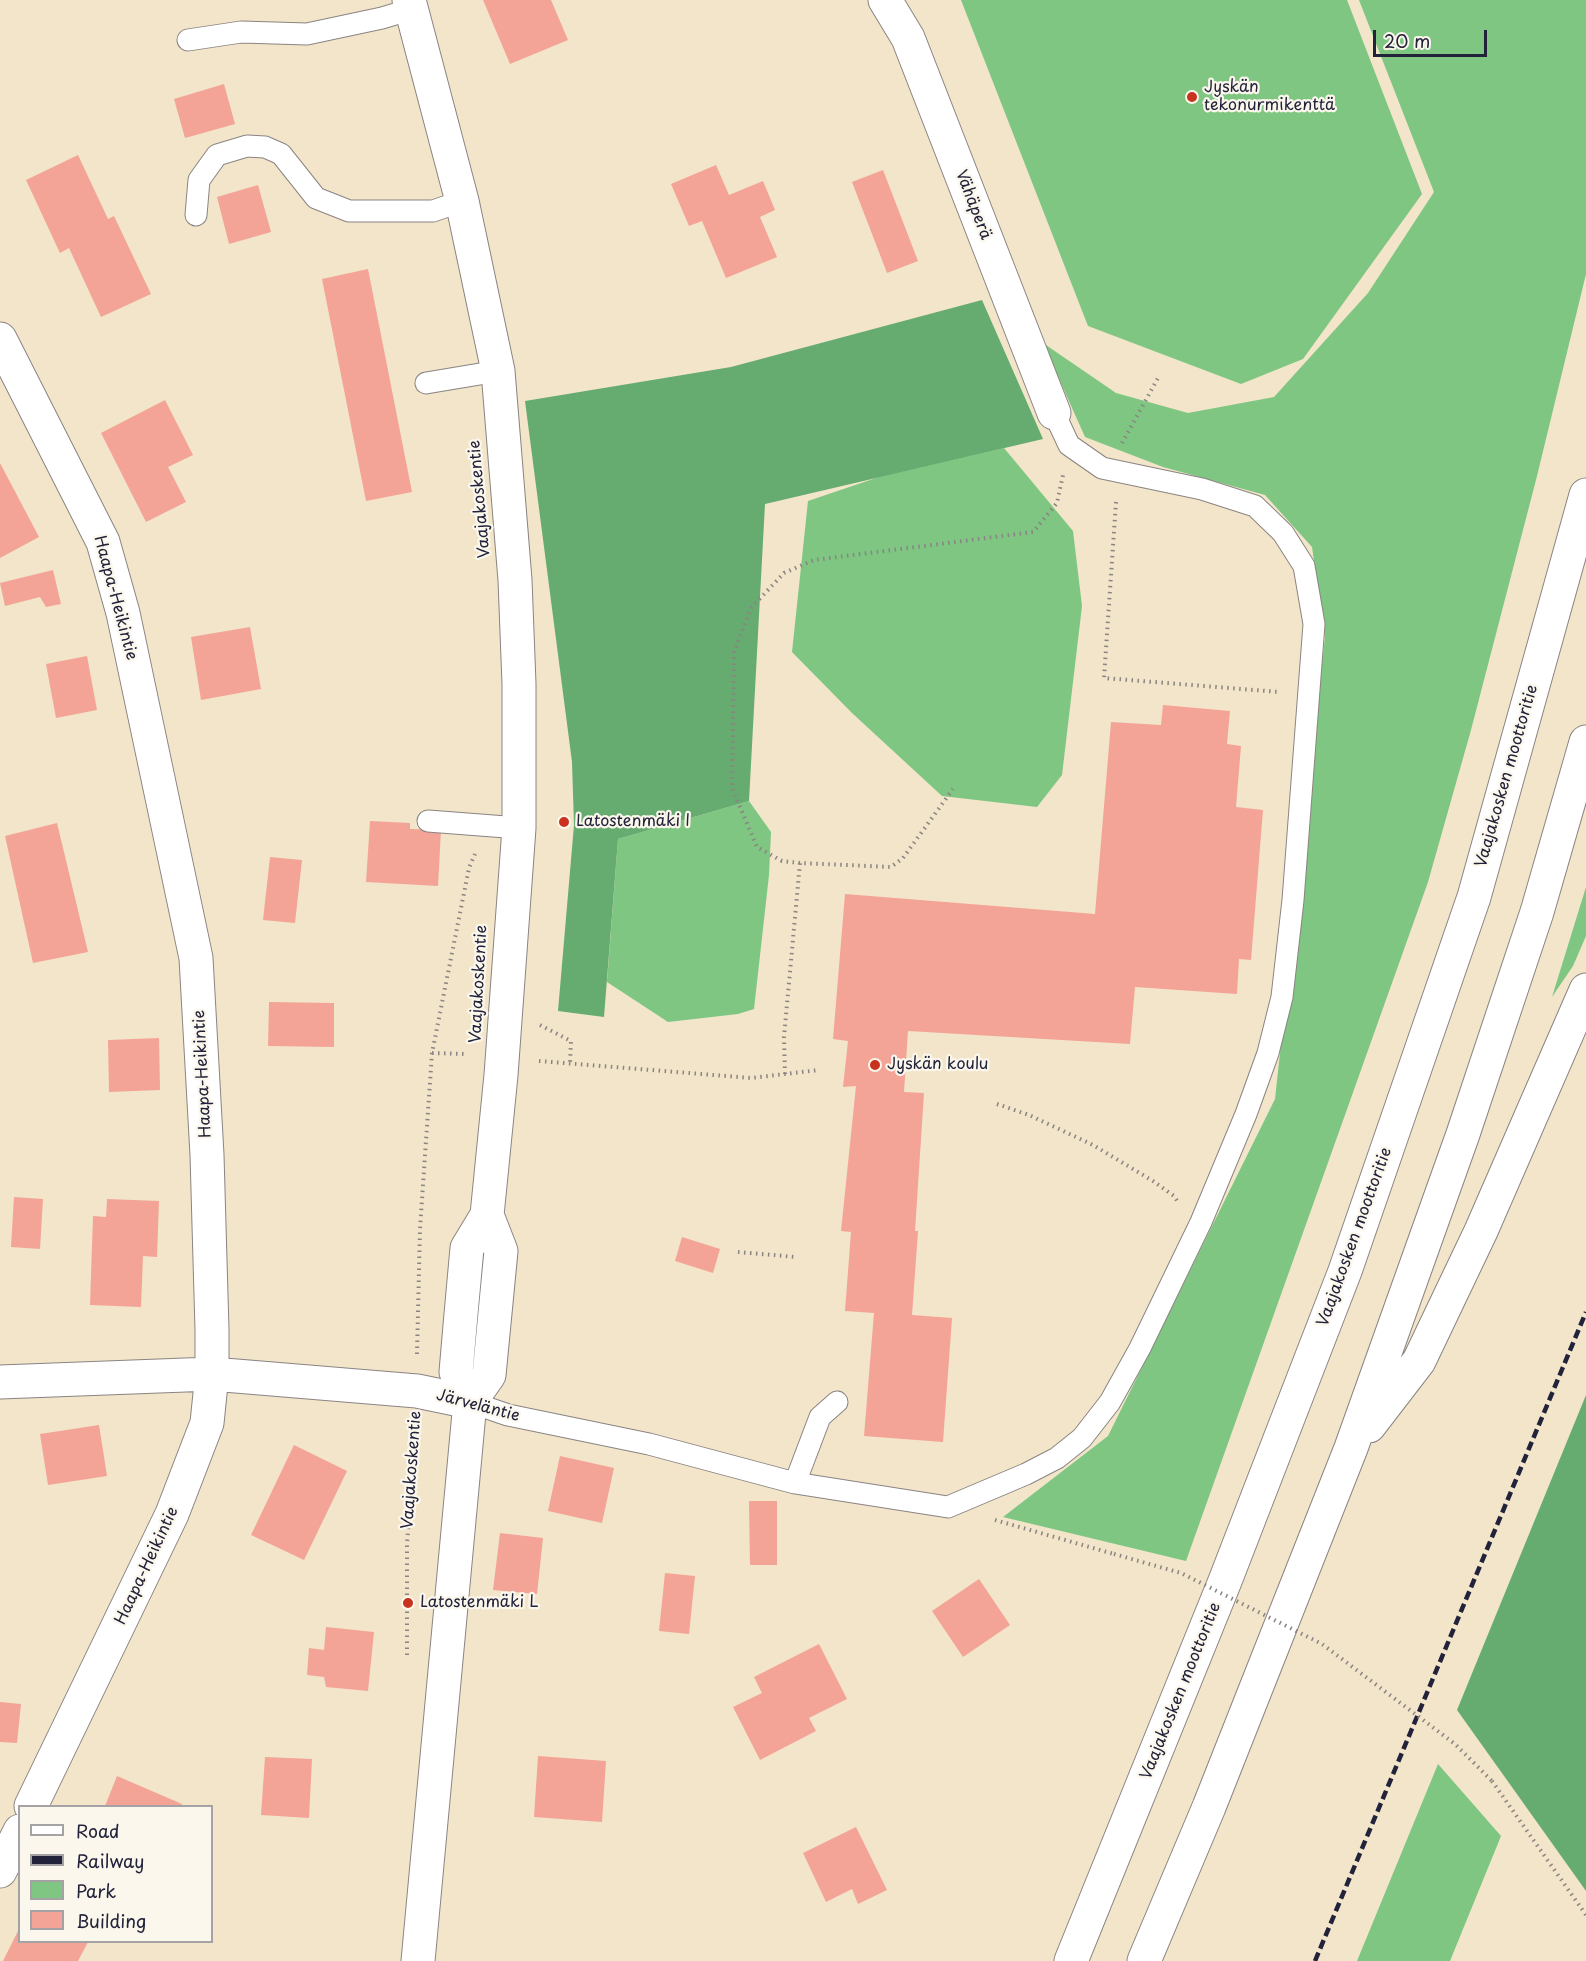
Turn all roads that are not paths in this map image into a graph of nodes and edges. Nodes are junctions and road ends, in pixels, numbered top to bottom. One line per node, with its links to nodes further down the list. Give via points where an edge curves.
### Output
1 (888, 1): 9 (main road, Vähäperä, via 908,38)
2 (410, 4): 3 (lane, via 381,18 307,34 241,32); 4 (main road, Vaajakoskentie)
3 (188, 40)
4 (462, 201): 5 (lane, via 433,211 350,211 316,198 281,154 265,147 247,146 217,155 199,180); 7 (main road, Vaajakoskentie)
5 (196, 215)
6 (0, 339): 15 (main road, Haapa-Heikintie, via 103,542 123,613 196,958 207,1155)
7 (498, 371): 8 (lane); 13 (main road, Vaajakoskentie, via 519,684)
8 (426, 383)
9 (1054, 414): 20 (lane, Järveläntie, via 1069,445 1102,468 1202,489 1255,506 1283,533 1304,566 1314,624 1282,997 1250,1104 1201,1222 1140,1348 1110,1402 1082,1438 1057,1458 1026,1474 948,1507)
10 (1586, 495): 25 (main road, Vaajakosken moottoritie, via 1474,897 1345,1271 1221,1593)
11 (1586, 742): 19 (main road, via 1533,923 1463,1134)
12 (428, 821): 13 (lane)
13 (503, 827): 17 (main road, Vaajakoskentie, via 501,1076 487,1215 467,1248 456,1372)
14 (1586, 990): 19 (main road, via 1481,1231 1419,1361)
15 (212, 1374): 16 (main road, Järveläntie); 17 (main road, Järveläntie, via 417,1391); 21 (main road, Haapa-Heikintie, via 207,1423 172,1514)
16 (0, 1382)
17 (470, 1402): 20 (lane, Järveläntie, via 508,1415 649,1444); 24 (main road)
18 (837, 1402): 20 (lane, via 820,1417)
19 (1351, 1448): 26 (main road)
20 (795, 1483)
21 (31, 1805)
22 (18, 1835): 23 (main road)
23 (0, 1871)
24 (418, 1961)
25 (1071, 1961)
26 (1144, 1961)

